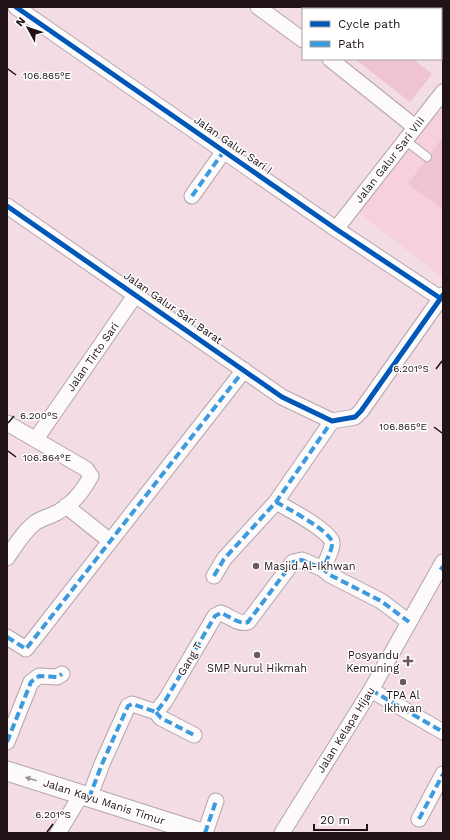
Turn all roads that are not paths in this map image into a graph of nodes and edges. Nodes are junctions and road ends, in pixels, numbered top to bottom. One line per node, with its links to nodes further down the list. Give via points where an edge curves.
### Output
1 (16, 7): 8 (street, Jalan Galur Sari I)
2 (258, 7): 3 (street)
3 (302, 39)
4 (331, 60): 6 (street)
5 (443, 92): 6 (street, Jalan Galur Sari VIII)
6 (415, 126): 7 (street, Jalan Galur Sari VIII)
7 (405, 140): 9 (lane); 12 (street, Jalan Galur Sari VIII)
8 (224, 151): 10 (street); 12 (street, Jalan Galur Sari I)
9 (427, 157)
10 (192, 196)
11 (7, 206): 13 (street, Jalan Galur Sari Barat)
12 (336, 229): 14 (street, Jalan Galur Sari I)
13 (136, 294): 15 (street, Jalan Galur Sari Barat); 18 (street, Jalan Tirto Sari)
14 (442, 297): 16 (street, via 361,411 355,417)
15 (244, 370): 16 (street, Jalan Galur Sari Barat, via 282,397); 21 (street)
16 (332, 421): 19 (street)
17 (7, 423): 18 (street)
18 (36, 439): 20 (street, via 90,473 91,476 79,495)
19 (276, 502): 24 (street, via 316,526 330,538 332,545); 25 (street, via 224,559)
20 (66, 506): 21 (street); 22 (street, via 27,530)
21 (110, 541): 27 (street, via 26,649)
22 (7, 558)
23 (442, 566): 26 (street, Jalan Kelapa Hijau)
24 (322, 569): 26 (street, via 330,576 381,601); 30 (street, Gang T, via 302,560 293,562 248,622 234,620 221,613 215,616)
25 (214, 576)
26 (409, 622): 29 (street, Jalan Kelapa Hijau)
27 (7, 637)
28 (62, 674): 33 (street, via 57,677 39,676 31,682)
29 (371, 690): 31 (street); 42 (street, Jalan Kelapa Hijau)
30 (156, 712): 32 (street, via 161,718); 36 (street, via 140,705 128,706)
31 (443, 732)
32 (194, 735)
33 (7, 742)
34 (7, 771): 36 (street, Jalan Kayu Manis Timur, one-way to 34)
35 (443, 774): 38 (street)
36 (85, 796): 39 (street); 40 (street, Jalan Kayu Manis Timur)
37 (216, 801): 41 (street)
38 (419, 819)
39 (58, 833)
40 (202, 833)
41 (205, 833)
42 (282, 833)

